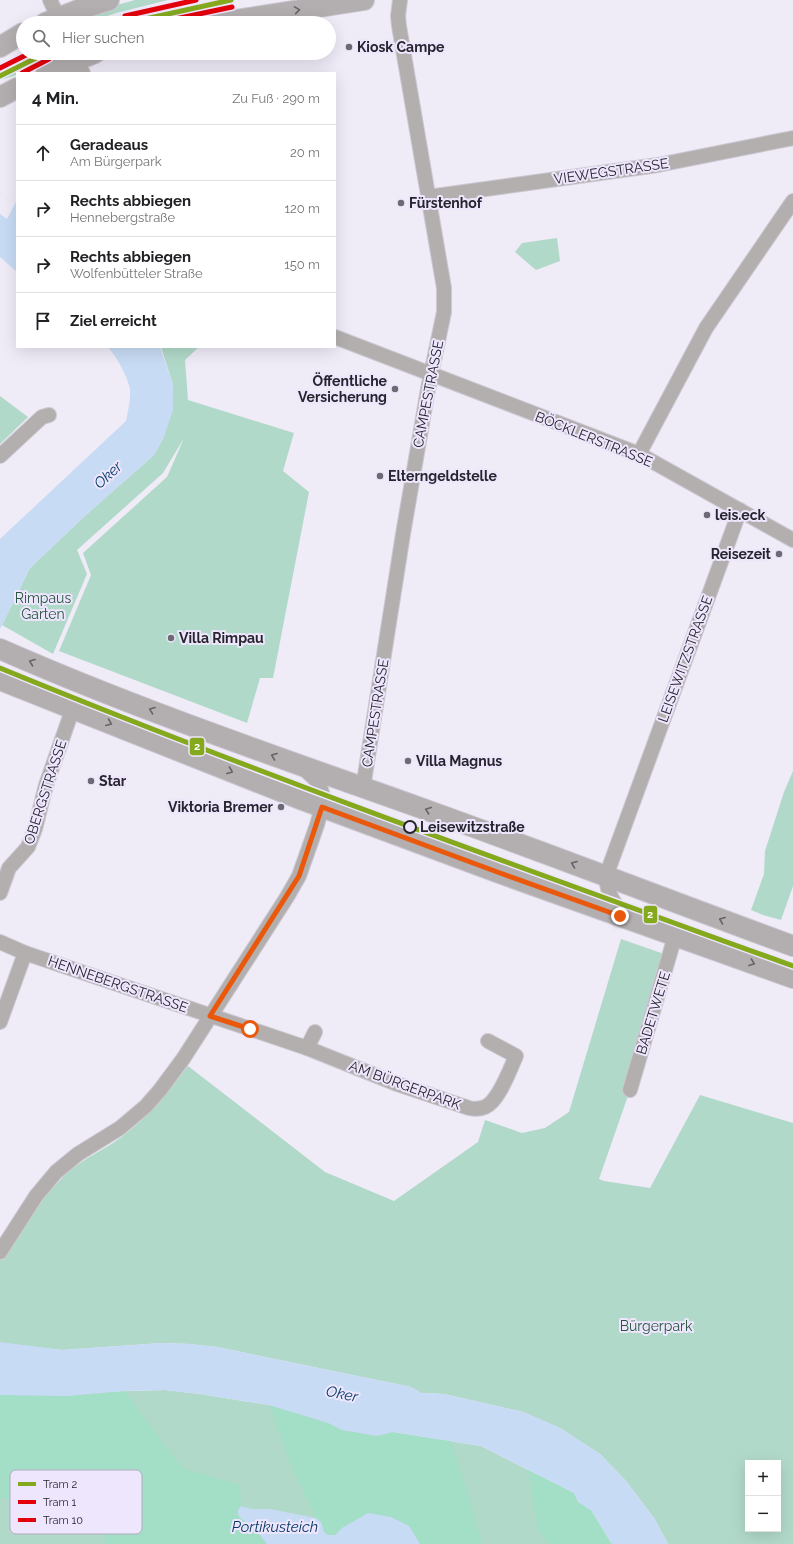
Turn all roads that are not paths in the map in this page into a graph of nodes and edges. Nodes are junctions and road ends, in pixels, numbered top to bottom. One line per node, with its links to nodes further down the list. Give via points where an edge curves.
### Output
1 (109, 0): 4 (main road)
2 (364, 0): 5 (main road, one-way to 2)
3 (400, 0): 13 (street, CAMPESTRASSE, via 399,26)
4 (51, 13)
5 (262, 16)
6 (16, 38): 7 (main road)
7 (0, 47)
8 (80, 66): 9 (main road)
9 (51, 72)
10 (16, 89): 11 (main road)
11 (0, 97)
12 (793, 138): 13 (street, VIEWEGSTRASSE, via 658,165)
13 (428, 197): 16 (street, CAMPESTRASSE, via 444,288 444,312)
14 (793, 201): 18 (street, via 706,328)
15 (336, 337): 16 (street, BÖCKLERSTRASSE)
16 (431, 374): 18 (street, BÖCKLERSTRASSE); 26 (street, CAMPESTRASSE)
17 (49, 415): 19 (street, via 42,417)
18 (639, 454): 20 (street, BÖCKLERSTRASSE)
19 (0, 456)
20 (740, 510): 21 (street, BÖCKLERSTRASSE); 28 (street, LEISEWITZSTRASSE)
21 (793, 540)
22 (0, 649): 25 (main road, one-way to 22, via 122,699)
23 (0, 680): 24 (main road)
24 (73, 708): 27 (main road, one-way to 27); 29 (street, OBERGSTRASSE, via 28,847 9,868)
25 (303, 767): 26 (main road); 27 (street, via 320,785 323,793)
26 (363, 788): 28 (main road, one-way to 26)
27 (322, 807): 30 (main road); 36 (street, via 299,876)
28 (606, 876): 30 (street, via 607,891 611,900); 33 (main road, one-way to 28)
29 (0, 893)
30 (627, 918): 31 (main road)
31 (676, 936): 35 (main road, one-way to 35); 41 (street, BADETWETE)
32 (0, 942): 34 (street)
33 (793, 946)
34 (25, 953): 36 (street, HENNEBERGSTRASSE); 37 (street)
35 (793, 978)
36 (210, 1016): 40 (street, AM BÜRGERPARK); 42 (street, via 184,1059 146,1106 120,1128 78,1154 56,1172 36,1196)
37 (0, 1022)
38 (316, 1032): 40 (street)
39 (488, 1041): 40 (street, AM BÜRGERPARK, via 516,1056 496,1096 485,1107 474,1109 397,1084)
40 (307, 1048)
41 (630, 1090)
42 (0, 1252)

